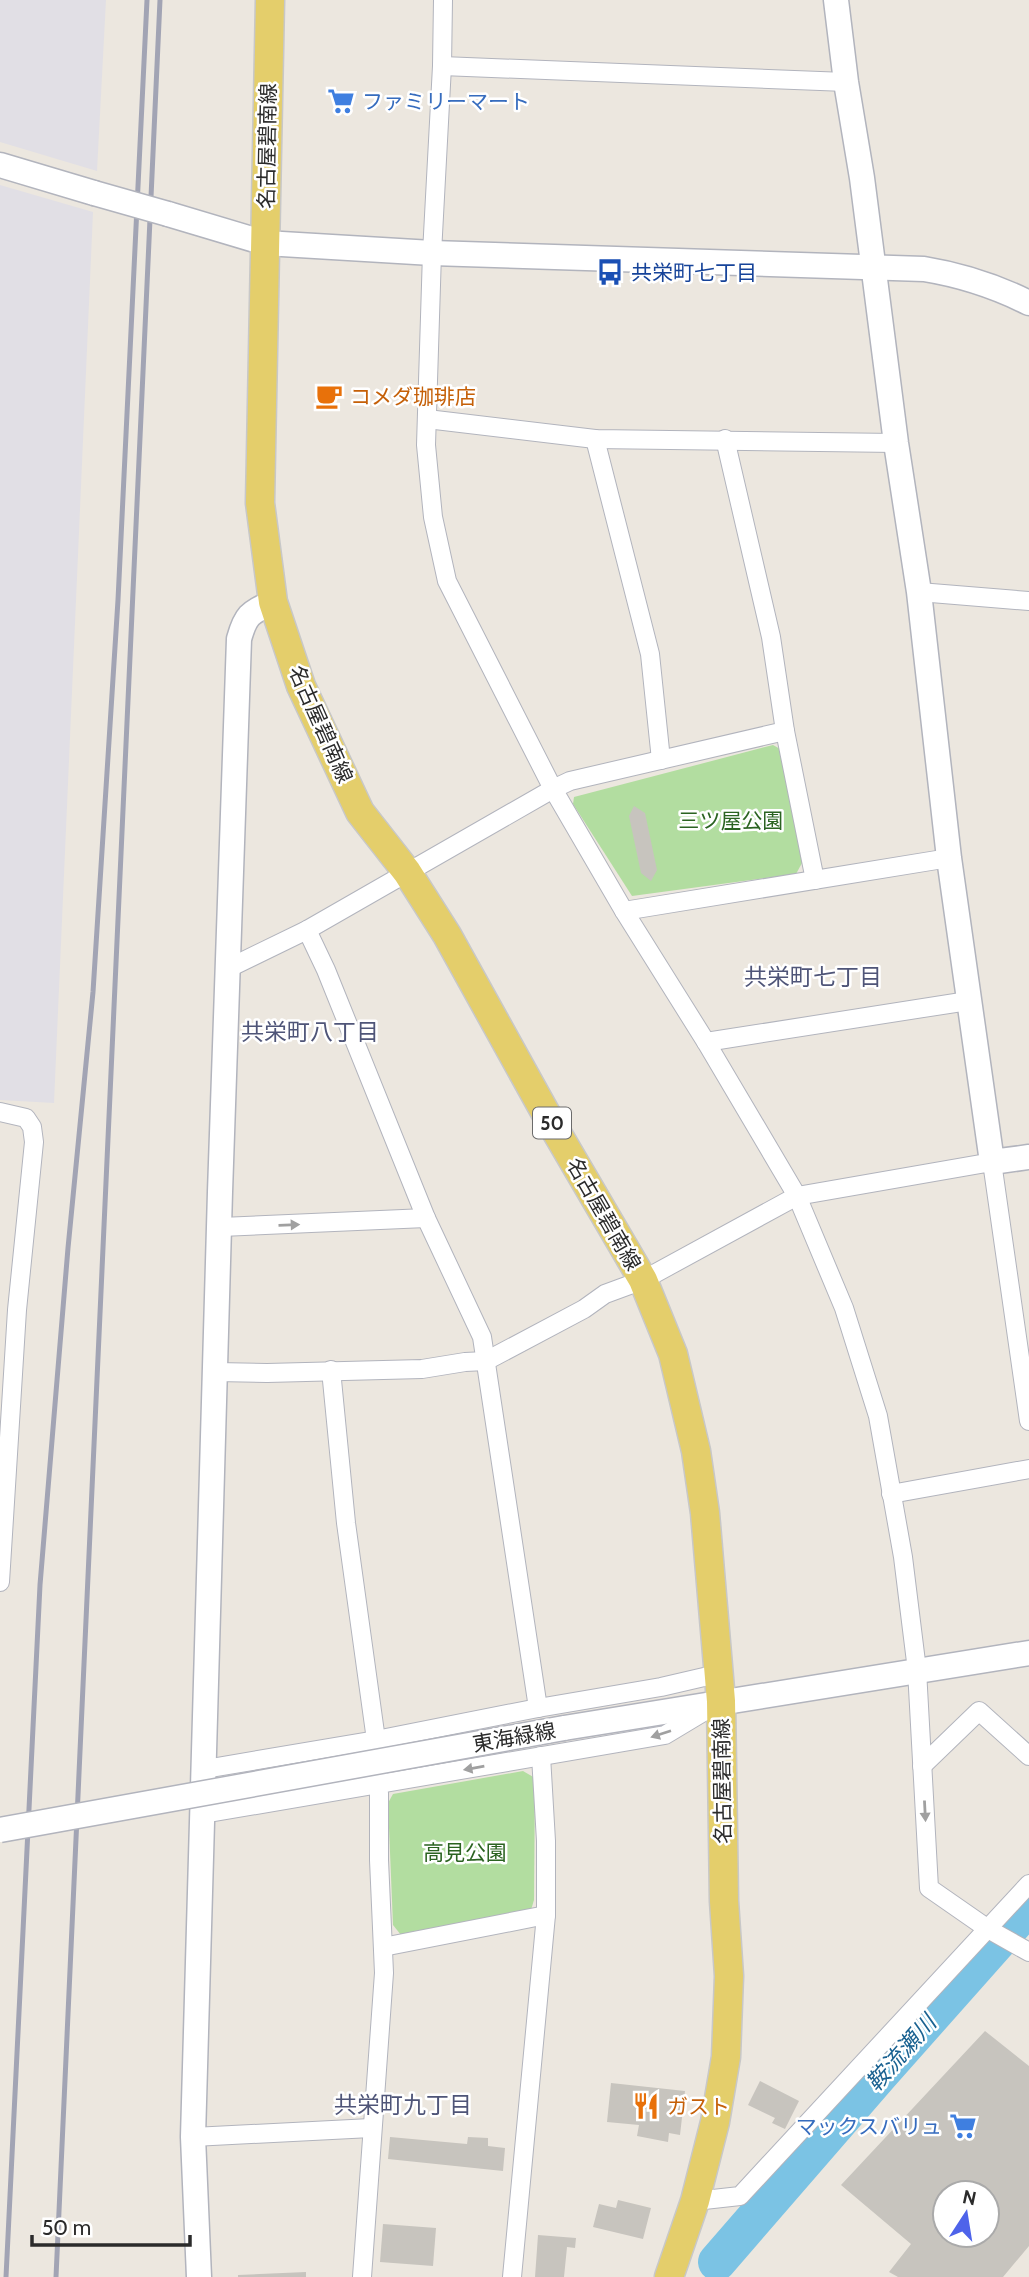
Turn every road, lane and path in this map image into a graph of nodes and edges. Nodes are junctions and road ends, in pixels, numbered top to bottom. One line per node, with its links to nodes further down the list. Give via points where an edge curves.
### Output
1 (270, 0): 7 (main road, 名古屋碧南線 / 50)
2 (443, 0): 4 (street)
3 (836, 0): 5 (street)
4 (442, 66): 5 (street); 8 (street)
5 (846, 82): 9 (street)
6 (0, 165): 7 (street, bridge)
7 (265, 243): 8 (street); 17 (main road, 名古屋碧南線 / 50, via 260,503)
8 (432, 253): 9 (street); 11 (street)
9 (872, 268): 10 (street, via 957,275); 14 (street)
10 (1029, 303)
11 (427, 419): 12 (street); 20 (street, via 433,517 447,581)
12 (595, 439): 13 (street); 19 (street, via 650,654)
13 (725, 439): 14 (street); 18 (street, via 771,638)
14 (896, 443): 15 (street)
15 (919, 592): 16 (street); 21 (street)
16 (1029, 601)
17 (273, 603): 22 (main road, 名古屋碧南線 / 50, via 301,686 360,812); 26 (street, via 244,621 239,639)
18 (785, 731): 19 (street); 23 (street)
19 (661, 760): 20 (street)
20 (553, 789): 22 (street); 24 (street)
21 (949, 858): 23 (street); 27 (street)
22 (407, 872): 25 (street); 35 (main road, 名古屋碧南線 / 50)
23 (815, 880): 24 (street)
24 (624, 911): 28 (street)
25 (307, 930): 26 (street); 33 (street)
26 (229, 968): 34 (street)
27 (968, 1001): 28 (street); 31 (street)
28 (706, 1042): 32 (street)
29 (0, 1112): 36 (street, via 26,1118 34,1142)
30 (1029, 1157): 31 (street)
31 (992, 1163): 32 (street); 37 (street)
32 (797, 1196): 35 (street); 43 (street, via 844,1308 874,1404)
33 (426, 1218): 34 (street, one-way to 33); 38 (street, via 482,1337)
34 (220, 1227): 40 (street)
35 (643, 1280): 38 (street, via 605,1294); 48 (main road, 名古屋碧南線 / 50, via 673,1354 696,1451)
36 (8, 1310): 44 (street)
37 (1022, 1319): 41 (street)
38 (486, 1361): 39 (street, via 422,1369); 50 (street)
39 (331, 1370): 40 (street); 51 (street)
40 (216, 1372): 55 (street)
41 (1029, 1421)
42 (1029, 1469): 43 (street)
43 (891, 1494): 47 (street)
44 (2, 1496): 45 (street)
45 (0, 1583)
46 (1029, 1653): 47 (street, 東海緑線)
47 (917, 1670): 49 (street, 東海緑線); 54 (street)
48 (718, 1674): 49 (main road, 名古屋碧南線 / 50); 50 (street)
49 (721, 1701): 52 (street, one-way to 52, via 665,1735); 58 (street, 東海緑線, bridge); 66 (main road, 名古屋碧南線 / 50, via 729,1976 726,2057)
50 (538, 1708): 51 (street)
51 (376, 1741): 55 (street); 56 (street)
52 (541, 1756): 56 (street, one-way to 56); 60 (street)
53 (1029, 1756): 54 (street, via 979,1711)
54 (922, 1766): 61 (street, one-way to 61, via 929,1888)
55 (205, 1769): 57 (street)
56 (378, 1784): 57 (street); 62 (street)
57 (203, 1814): 65 (street)
58 (0, 1830)
59 (1029, 1884): 61 (street)
60 (546, 1915): 62 (street); 69 (street)
61 (991, 1930): 63 (street); 66 (street, via 740,2196)
62 (383, 1947): 64 (street)
63 (1026, 1951)
64 (371, 2128): 65 (street); 68 (street)
65 (193, 2137): 67 (street)
66 (695, 2201): 70 (main road, 名古屋碧南線 / 50)
67 (199, 2277)
68 (362, 2277)
69 (512, 2277)
70 (669, 2277)

